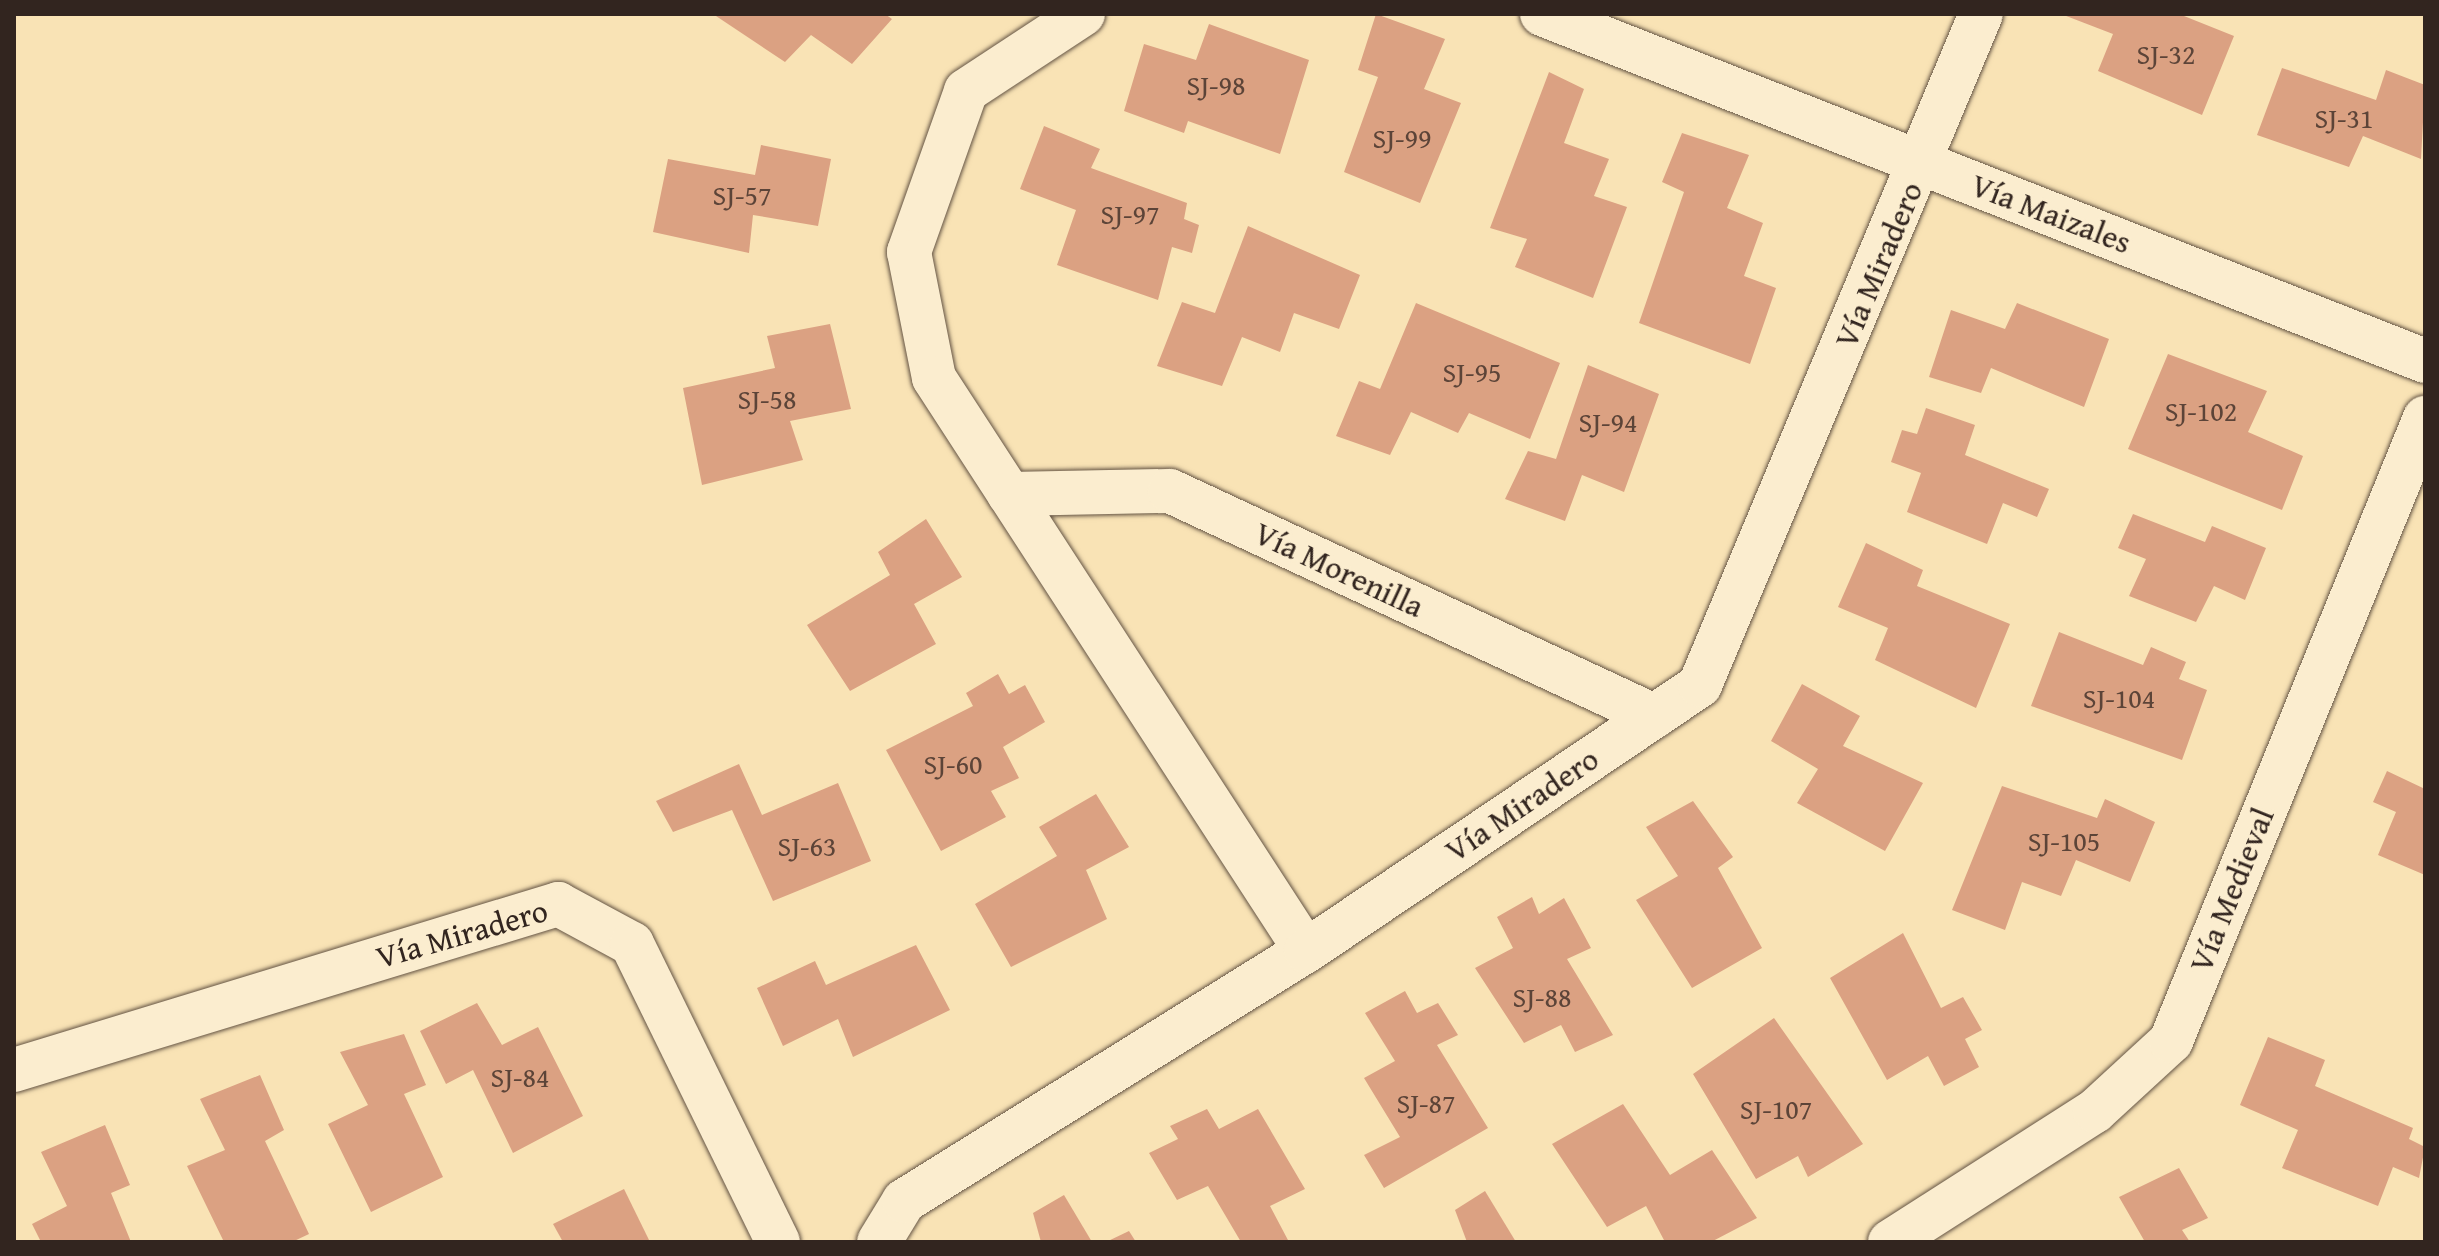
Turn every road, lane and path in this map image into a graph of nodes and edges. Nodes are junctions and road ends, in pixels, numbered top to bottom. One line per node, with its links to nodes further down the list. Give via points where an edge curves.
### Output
1 (1083, 14): 7 (street, via 966,91 909,252 934,378)
2 (1542, 14): 4 (street, Vía Maizales)
3 (1981, 14): 4 (street, Vía Miradero)
4 (1922, 163): 5 (street, Vía Maizales); 8 (street, Vía Miradero, via 1700,685)
5 (2425, 361)
6 (2425, 418): 13 (street, Vía Medieval, via 2171,1041 2095,1111)
7 (1009, 494): 8 (street, Vía Morenilla, via 1170,491); 9 (street)
8 (1654, 716): 9 (street, Vía Miradero)
9 (1306, 951): 12 (street, Vía Miradero, via 904,1201)
10 (14, 1070): 11 (street, Vía Miradero, via 558,904 632,944)
11 (778, 1242)
12 (879, 1242)
13 (1890, 1242)

